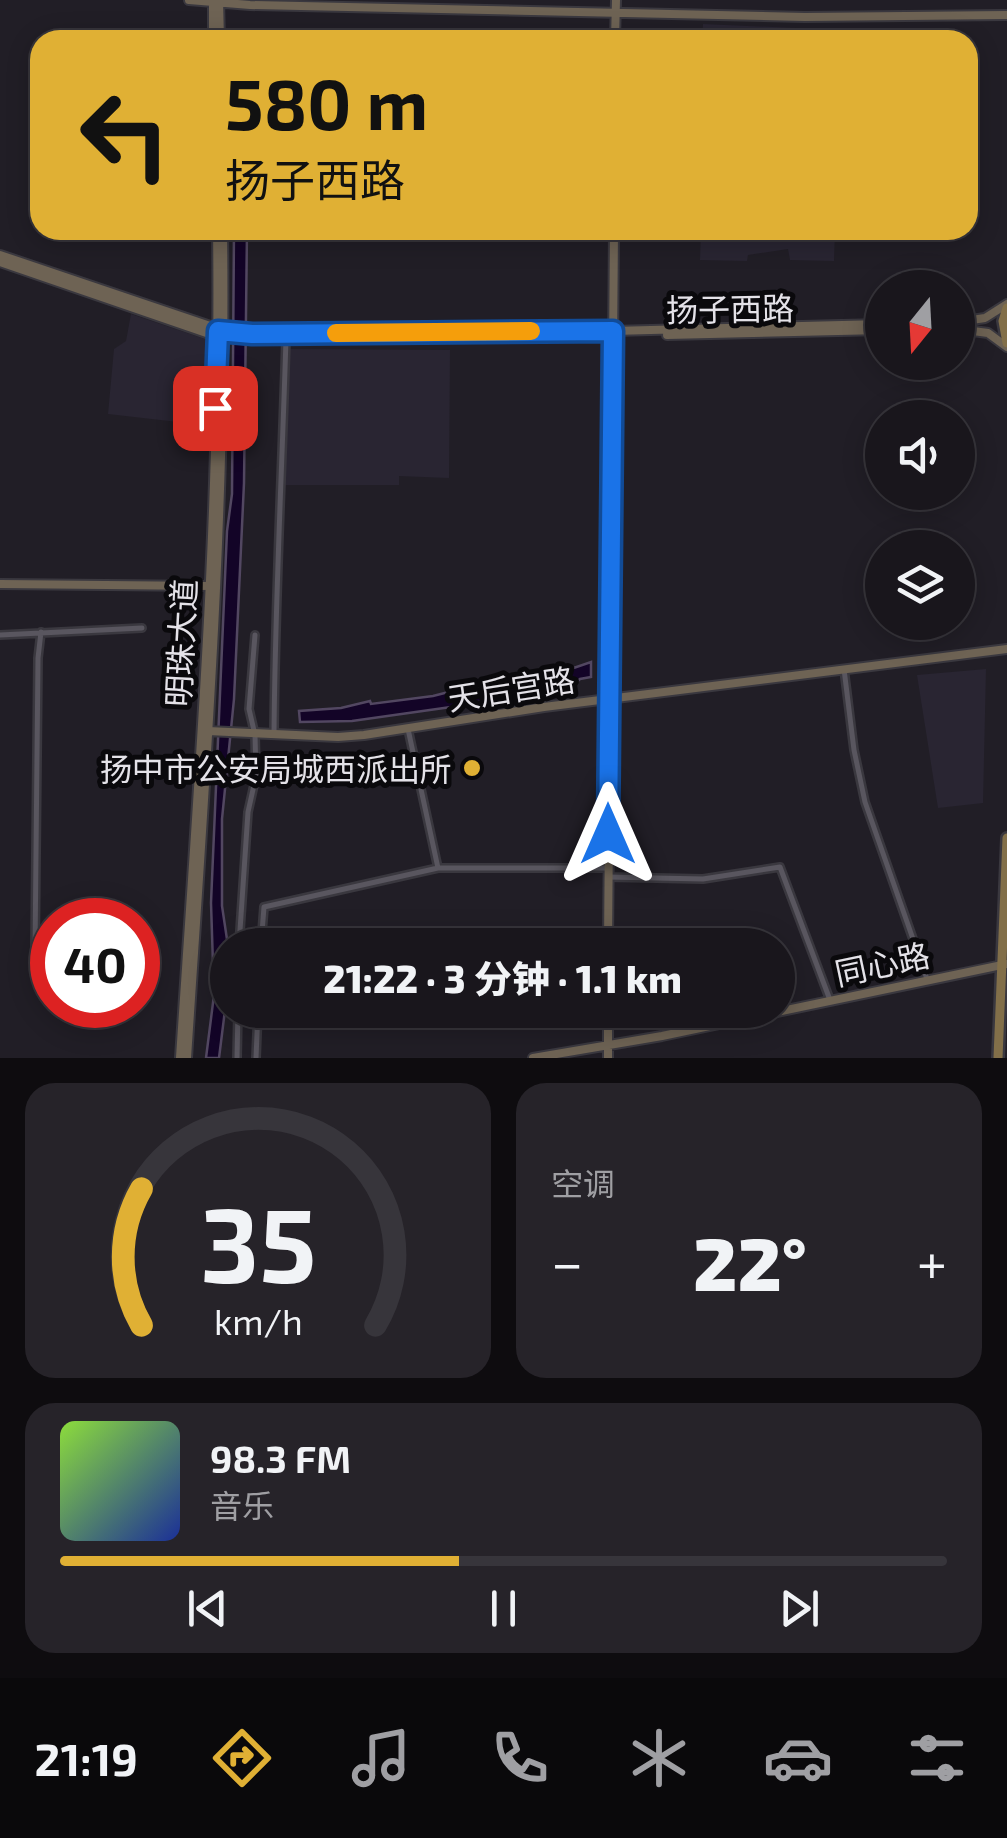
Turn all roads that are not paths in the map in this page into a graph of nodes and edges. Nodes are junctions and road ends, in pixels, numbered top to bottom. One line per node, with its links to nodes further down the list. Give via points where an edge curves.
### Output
1 (189, 0): 3 (street)
2 (616, 0): 4 (street)
3 (218, 2): 4 (street); 6 (street)
4 (616, 12): 5 (street); 7 (street)
5 (1007, 15)
6 (217, 30)
7 (616, 30)
8 (220, 240): 16 (street, 明珠大道)
9 (614, 240): 15 (street)
10 (0, 259): 16 (street, 扬子西路)
11 (1007, 306): 12 (street); 19 (main road)
12 (975, 321)
13 (865, 327): 15 (street, 扬子西路)
14 (975, 330): 19 (street)
15 (613, 333): 17 (street, 扬子西路); 18 (street, 扬子西路); 28 (street)
16 (225, 335): 17 (street, 扬子西路); 21 (street, 明珠大道)
17 (251, 336): 18 (street, 扬子西路)
18 (286, 339): 32 (street)
19 (1007, 345)
20 (0, 584): 21 (street)
21 (211, 586): 30 (street, 明珠大道)
22 (142, 628): 23 (street)
23 (41, 632): 24 (street); 36 (street)
24 (0, 635)
25 (255, 635): 31 (street)
26 (1007, 649): 27 (street, 天后宫路)
27 (844, 669): 28 (street, 天后宫路); 41 (street, via 865,802)
28 (609, 699): 29 (street, 天后宫路); 35 (street)
29 (408, 729): 32 (street, 天后宫路, via 338,737); 34 (street)
30 (208, 731): 31 (street, 天后宫路); 47 (street, 明珠大道)
31 (255, 734): 32 (street, 天后宫路); 37 (street)
32 (274, 734)
33 (1007, 838): 40 (main road)
34 (438, 868): 35 (street); 38 (street, via 264,907)
35 (608, 873): 39 (street); 42 (street, via 703,879 780,867)
36 (36, 898)
37 (240, 928)
38 (262, 928)
39 (608, 928)
40 (1004, 964): 41 (street, 同心路); 52 (main road)
41 (927, 979): 42 (street, 同心路)
42 (830, 1000): 46 (street, 同心路)
43 (238, 1028): 48 (street)
44 (257, 1028): 49 (street)
45 (608, 1028): 46 (street)
46 (608, 1045): 50 (street, 同心路); 51 (street)
47 (184, 1058)
48 (237, 1058)
49 (256, 1058)
50 (532, 1058)
51 (608, 1058)
52 (998, 1058)

